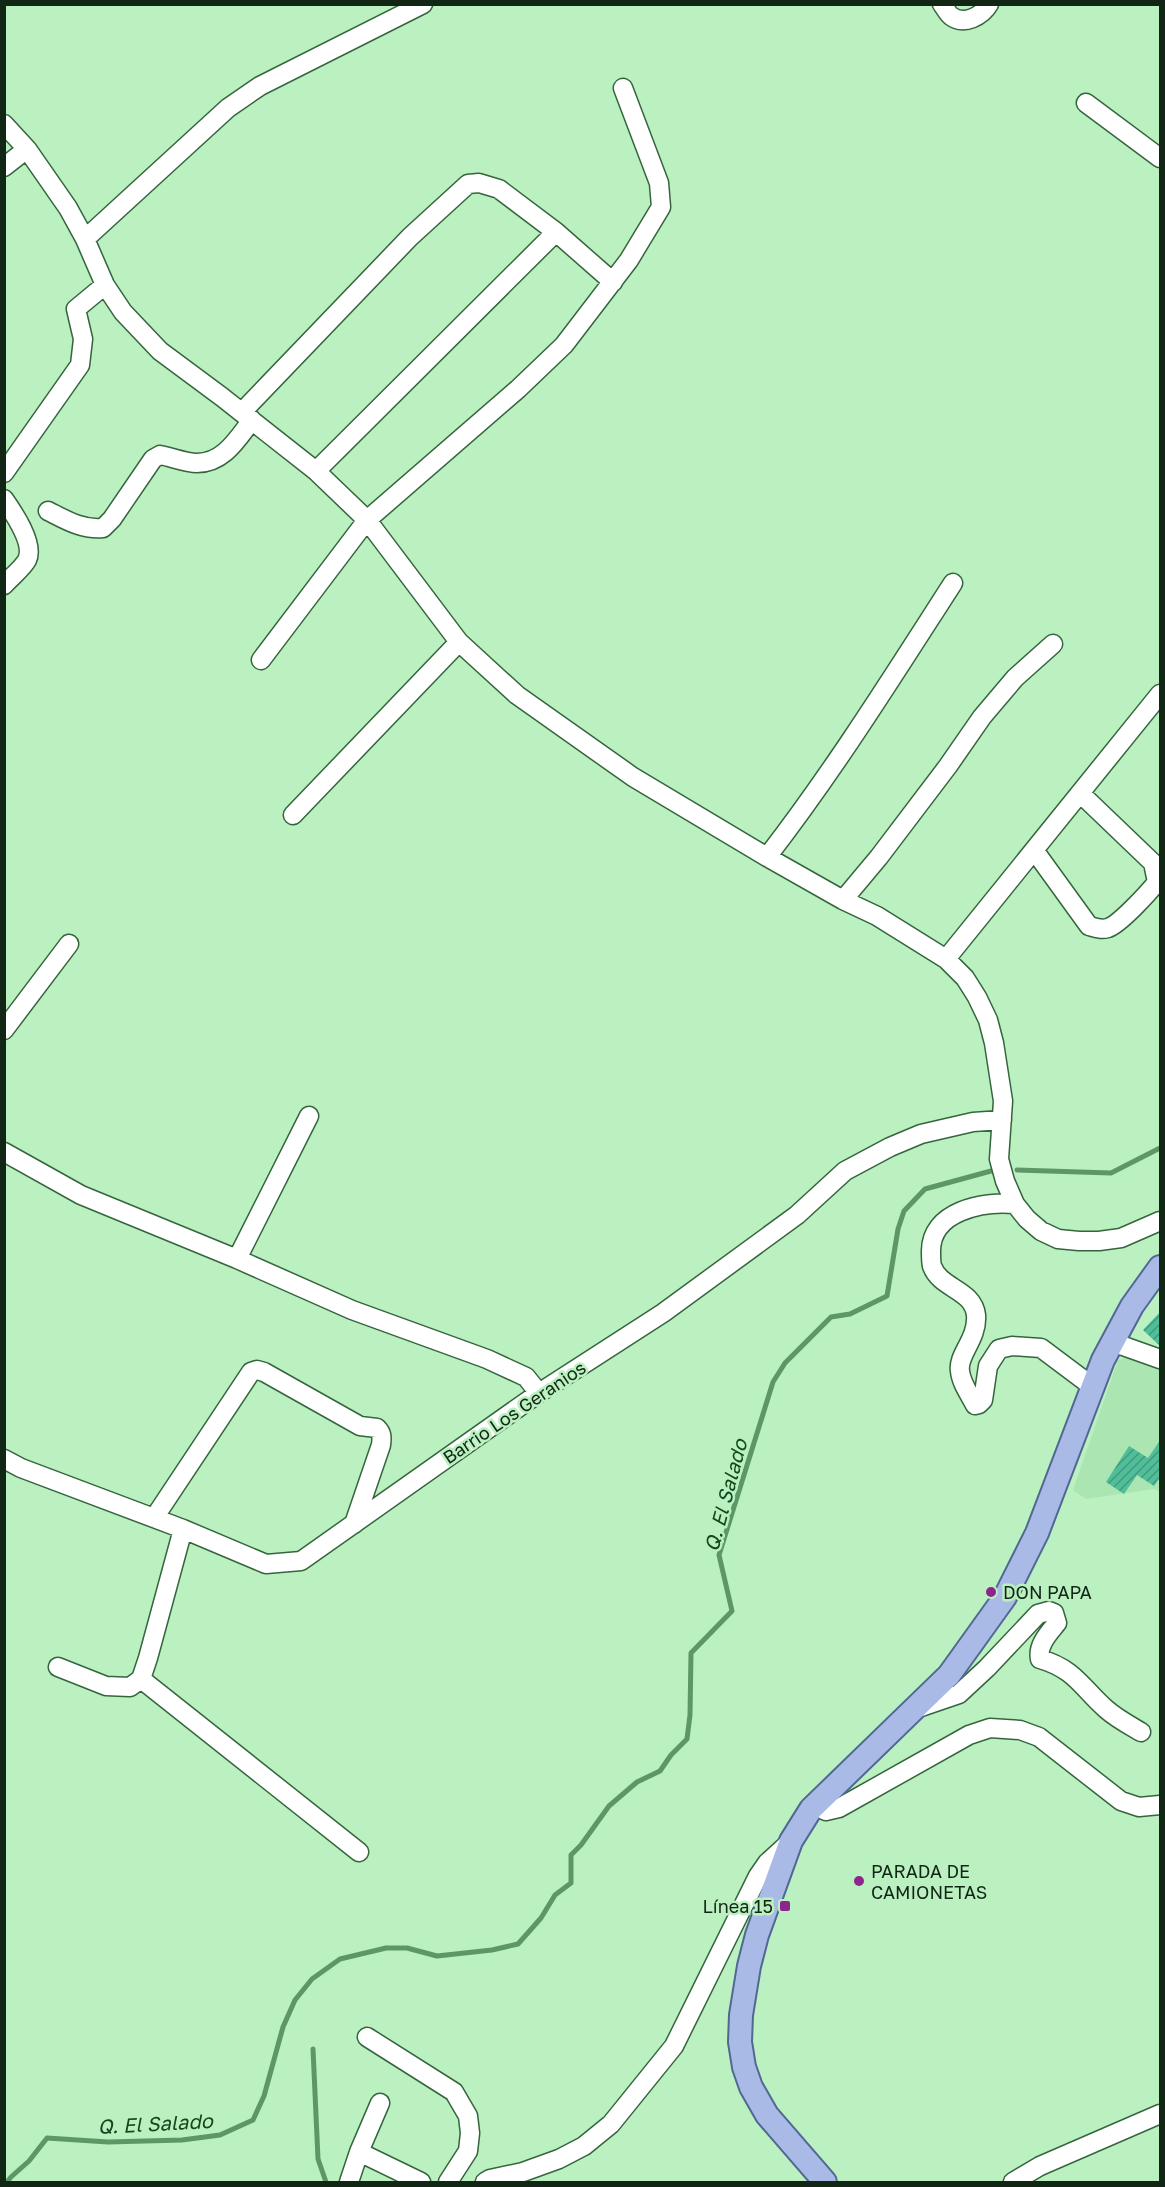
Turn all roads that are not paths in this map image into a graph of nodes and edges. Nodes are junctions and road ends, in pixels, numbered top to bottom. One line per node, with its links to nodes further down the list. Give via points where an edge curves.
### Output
1 (423, 4): 11 (street, via 260,86 228,108)
2 (942, 4): 3 (street, via 951,16 961,20 976,18)
3 (989, 4)
4 (623, 88): 12 (street, via 659,183 661,207)
5 (1086, 103): 8 (street)
6 (4, 124): 7 (street)
7 (27, 149): 9 (street); 11 (street)
8 (1161, 158)
9 (4, 167)
10 (556, 232): 12 (street); 14 (street, via 499,189 468,184 410,237); 15 (street)
11 (85, 238): 13 (street)
12 (613, 282): 19 (street, via 564,345)
13 (105, 285): 14 (street, via 123,312 160,351); 16 (street, via 76,309 83,339 80,365)
14 (247, 416): 15 (street); 18 (street, via 225,453 212,460 197,463 160,454 153,459 103,528 90,529)
15 (316, 471): 19 (street)
16 (4, 473)
17 (4, 499): 21 (street, via 18,520 29,551 27,559)
18 (48, 511)
19 (367, 520): 22 (street); 24 (street)
20 (952, 583): 29 (street, via 873,707)
21 (4, 585)
22 (459, 642): 27 (street); 29 (street, via 517,695 633,777)
23 (1053, 644): 30 (street, via 1015,678 982,717)
24 (261, 660)
25 (1161, 694): 26 (street)
26 (1081, 794): 28 (street); 28 (street, via 1153,863 1157,882 1149,893 1111,927 1100,930 1089,926)
27 (293, 815)
28 (1034, 850): 32 (street)
29 (767, 857): 30 (street)
30 (843, 900): 32 (street, via 877,916)
31 (69, 944): 33 (street)
32 (946, 959): 35 (street, via 965,978 988,1020 1000,1084)
33 (4, 1030)
34 (309, 1116): 39 (street)
35 (1002, 1120): 37 (street, via 999,1159); 44 (street, Barrio Los Geranios, via 972,1122 921,1134 845,1171 797,1215 663,1313)
36 (4, 1152): 39 (street, via 81,1195)
37 (1015, 1204): 38 (street, via 1041,1231 1058,1239 1121,1238); 43 (street, via 996,1202 965,1209 944,1221 931,1242 932,1266 940,1278 974,1304 974,1337 961,1359 959,1371 975,1404 979,1404 988,1365 999,1349 1041,1348)
38 (1161, 1221)
39 (237, 1259): 44 (street, via 352,1310 487,1359 526,1377)
40 (1161, 1267): 41 (main road)
41 (1112, 1342): 42 (street); 43 (main road)
42 (1161, 1359)
43 (1093, 1387): 51 (main road, via 1037,1533 1005,1597 949,1675)
44 (539, 1393): 47 (street, Barrio Los Geranios)
45 (4, 1459): 46 (street, Barrio Los Geranios)
46 (154, 1518): 47 (street, via 256,1370 360,1426 380,1431 381,1445); 48 (street, Barrio Los Geranios)
47 (354, 1524): 48 (street, Barrio Los Geranios, via 301,1561 266,1564)
48 (183, 1528): 50 (street)
49 (58, 1667): 50 (street, via 106,1686 130,1688)
50 (141, 1679): 56 (street)
51 (914, 1709): 52 (street, via 959,1694 1038,1614 1048,1611 1054,1613 1058,1623 1043,1642 1040,1659 1080,1680 1109,1712); 53 (main road)
52 (1141, 1732)
53 (814, 1805): 54 (street, via 826,1811 838,1808 969,1735 990,1728 1020,1730 1039,1737 1121,1801 1139,1807); 55 (main road)
54 (1161, 1806)
55 (791, 1841): 64 (street, via 758,1876 674,2046 610,2124 584,2146 559,2159); 65 (main road, via 749,1966 740,2042 751,2087 767,2115)
56 (359, 1852)
57 (367, 2037): 63 (street, via 454,2092 468,2116 468,2151)
58 (380, 2103): 60 (street)
59 (1161, 2114): 66 (street, via 1040,2166)
60 (359, 2152): 61 (street); 62 (street)
61 (349, 2182)
62 (421, 2182)
63 (448, 2182)
64 (485, 2182)
65 (825, 2182)
66 (1013, 2182)

